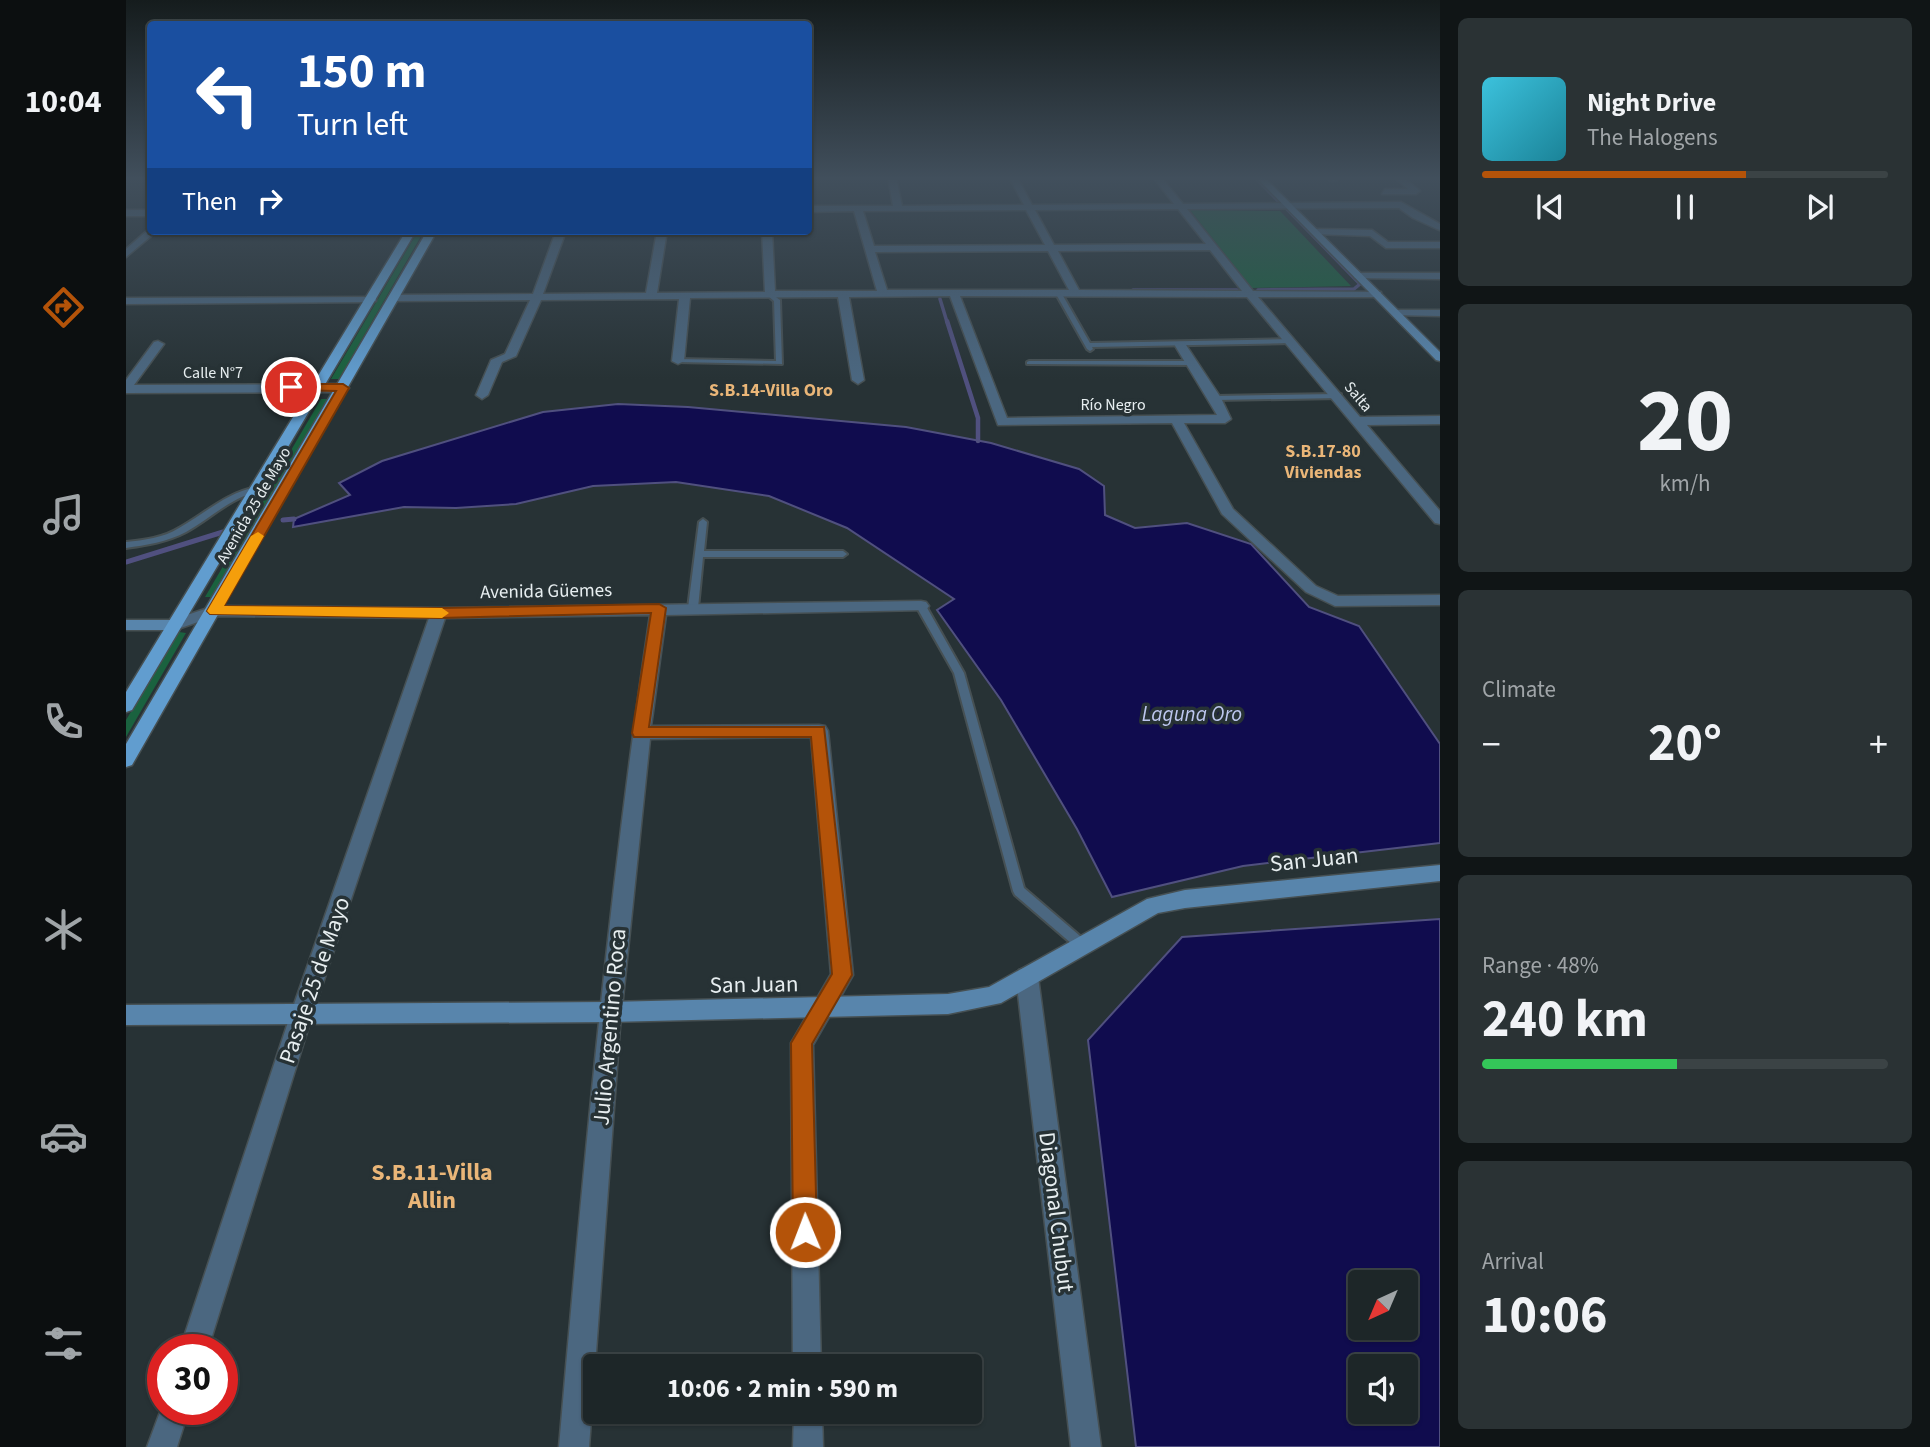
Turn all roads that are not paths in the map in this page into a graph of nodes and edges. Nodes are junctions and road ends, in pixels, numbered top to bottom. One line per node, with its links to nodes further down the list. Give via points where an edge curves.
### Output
1 (403, 245): 28 (main road, Avenida 25 de Mayo)
2 (424, 245): 27 (main road, Avenida 25 de Mayo)
3 (556, 245): 26 (street)
4 (660, 245): 25 (street)
5 (768, 245): 23 (street)
6 (868, 245): 13 (street)
7 (1210, 245): 12 (street, Salta)
8 (1328, 245): 14 (street)
9 (1385, 245): 10 (street)
10 (1440, 245)
11 (1051, 247): 12 (street); 13 (street); 20 (street)
12 (1212, 247): 24 (street, Salta)
13 (869, 249): 18 (street)
14 (1359, 276): 15 (street); 21 (street)
15 (1440, 276)
16 (954, 293): 18 (street); 19 (street); 50 (street, Río Negro, via 1002,422)
17 (843, 294): 18 (street); 23 (street); 41 (street)
18 (883, 294)
19 (1059, 294): 20 (street); 35 (lane)
20 (1076, 294): 24 (street)
21 (1377, 294): 24 (street); 30 (street)
22 (685, 295): 23 (street); 25 (street); 37 (street)
23 (770, 295): 37 (lane, via 777,300 780,363)
24 (1251, 295): 32 (street, Salta)
25 (651, 296): 26 (street)
26 (537, 297): 27 (street); 45 (street, via 510,356 497,360)
27 (394, 298): 44 (main road, Avenida 25 de Mayo)
28 (372, 299): 29 (street); 42 (main road, Avenida 25 de Mayo)
29 (126, 301)
30 (1396, 313): 31 (street); 36 (street)
31 (1440, 313)
32 (1291, 341): 34 (lane); 46 (street, Salta)
33 (158, 344): 43 (street)
34 (1180, 344): 35 (lane); 40 (street)
35 (1088, 345): 38 (lane)
36 (1440, 358)
37 (678, 361)
38 (1097, 361): 39 (lane); 40 (lane)
39 (1029, 363)
40 (1192, 363): 47 (street)
41 (858, 380)
42 (318, 387): 43 (street, Calle N°7); 44 (street, Calle N°7); 51 (main road, Avenida 25 de Mayo)
43 (126, 388)
44 (343, 388): 61 (main road, Avenida 25 de Mayo)
45 (482, 395)
46 (1338, 396): 47 (lane); 49 (street, Salta)
47 (1215, 398): 50 (street, Río Negro, via 1224,419)
48 (1440, 420): 49 (street)
49 (1359, 421): 52 (street, Salta)
50 (1177, 422): 57 (street, via 1227,511 1311,589 1335,601)
51 (256, 489): 54 (lane, via 238,492 187,528 153,542); 64 (main road, Avenida 25 de Mayo)
52 (1440, 520)
53 (703, 522): 55 (lane)
54 (126, 545)
55 (699, 554): 56 (lane); 60 (lane)
56 (843, 554)
57 (1440, 600)
58 (921, 606): 60 (street, Avenida Güemes); 69 (lane, via 959,673 1019,891)
59 (659, 608): 60 (street, Avenida Güemes); 62 (street, Avenida Güemes); 66 (street, Julio Argentino Roca)
60 (693, 608)
61 (215, 611): 62 (street, Avenida Güemes); 64 (street, Avenida Güemes); 67 (main road, Avenida 25 de Mayo)
62 (439, 613): 73 (street, Pasaje 25 de Mayo)
63 (126, 625): 64 (street)
64 (175, 625): 65 (main road, Avenida 25 de Mayo)
65 (126, 706)
66 (640, 733): 71 (street, via 818,731 842,975); 72 (street, Julio Argentino Roca)
67 (126, 760)
68 (1440, 873): 69 (street, San Juan, via 1154,905)
69 (1083, 946): 70 (street, San Juan)
70 (1027, 977): 71 (street, San Juan, via 993,996 947,1004); 82 (street, Diagonal Chubut)
71 (823, 1009): 72 (street, San Juan); 76 (street, via 802,1043)
72 (609, 1012): 73 (street, San Juan); 80 (street, Julio Argentino Roca)
73 (303, 1013): 74 (street, San Juan); 75 (street, Pasaje 25 de Mayo)
74 (126, 1015)
75 (199, 1334)
76 (807, 1354)
77 (808, 1424): 81 (street)
78 (170, 1425): 79 (street)
79 (163, 1447)
80 (574, 1447)
81 (808, 1447)
82 (1086, 1447)

